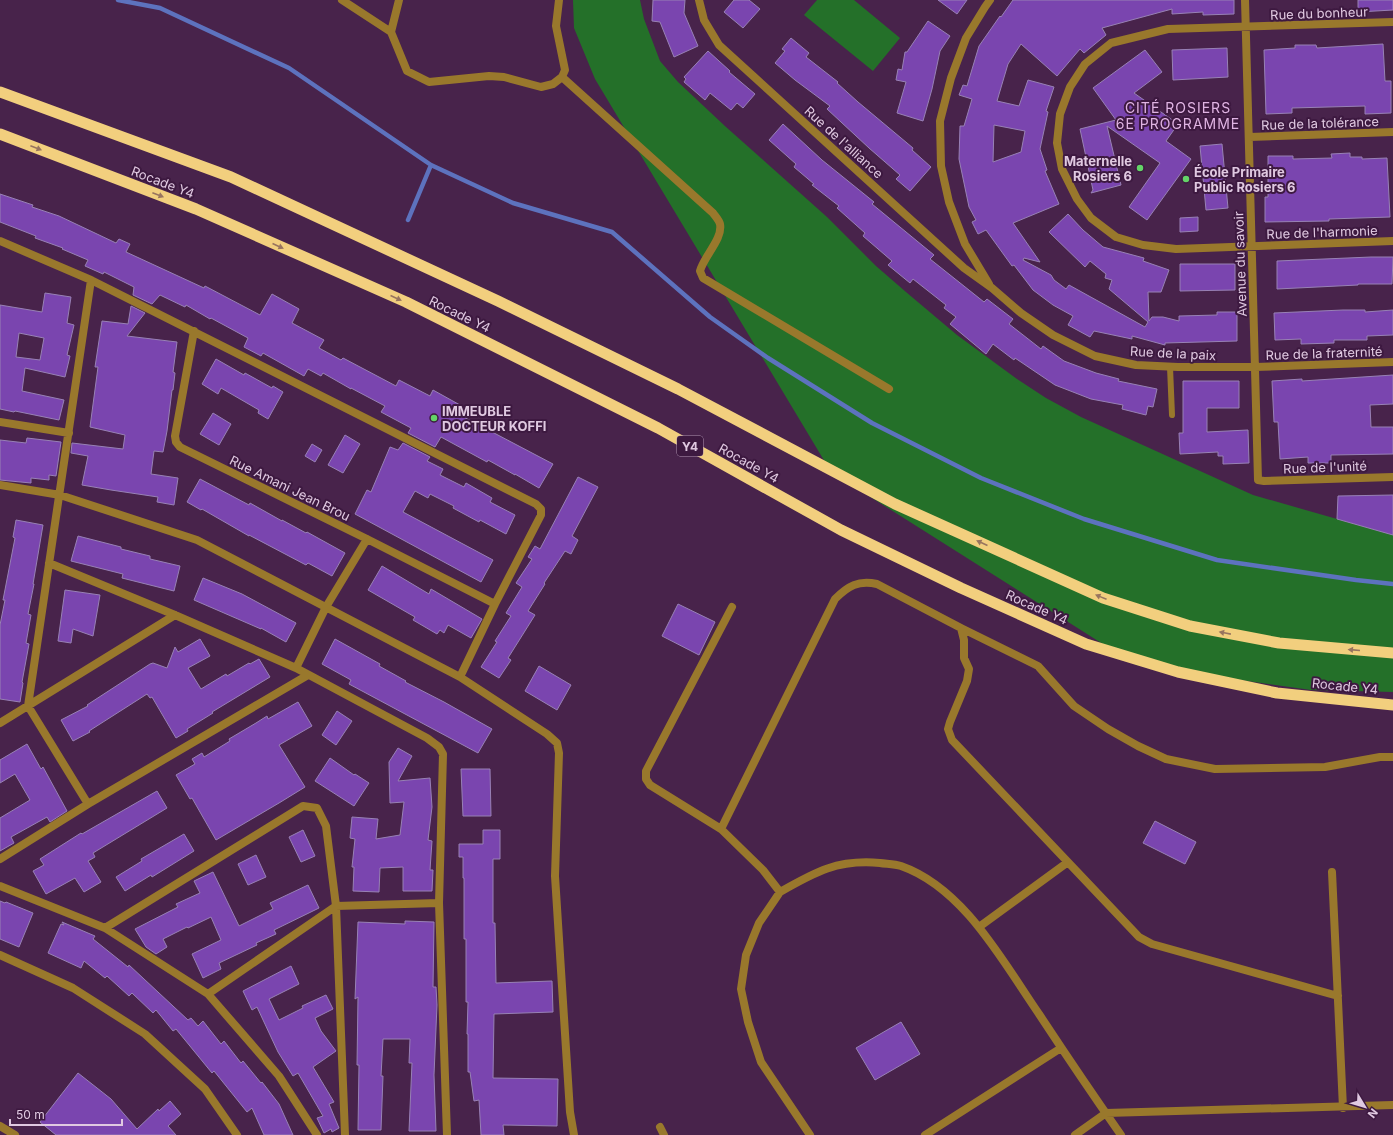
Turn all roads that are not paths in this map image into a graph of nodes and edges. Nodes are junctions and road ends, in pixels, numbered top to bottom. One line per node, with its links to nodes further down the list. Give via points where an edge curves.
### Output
1 (342, 0): 9 (street)
2 (399, 0): 9 (street)
3 (560, 0): 10 (street, via 556,26 565,70)
4 (699, 0): 19 (street, Rue de l'alliance, via 704,20 719,45 964,268)
5 (990, 0): 19 (street, via 966,38 951,78 940,122 941,166 949,202 965,244)
6 (1245, 0): 8 (street, Avenue du savoir)
7 (1393, 22): 8 (street, Rue du bonheur)
8 (1246, 28): 14 (street, Avenue du savoir); 17 (street, Rue du bonheur, via 1168,29 1111,43 1085,64 1070,87 1060,114 1057,143 1062,169 1077,199 1091,218 1116,237 1143,245 1176,250)
9 (391, 32): 10 (street, via 407,71 429,82 489,76 504,77 541,87 553,84)
10 (562, 77): 24 (street, via 713,213 720,223 719,235 702,264 700,271 703,278)
11 (0, 92): 39 (highway, one-way to 11, via 1279,643 1190,626 1103,598 895,504 678,389 498,301 238,180)
12 (1393, 132): 14 (street, Rue de la tolérance)
13 (0, 134): 43 (highway, Rocade Y4 / Y4, one-way to 43, via 196,209 406,302 658,428 841,530 1086,644 1178,672 1277,693)
14 (1249, 137): 17 (street, Avenue du savoir)
15 (0, 241): 18 (street)
16 (1393, 241): 17 (street, Rue de l'harmonie)
17 (1252, 246): 23 (street, Avenue du savoir)
18 (91, 280): 20 (street); 27 (street)
19 (992, 288): 22 (street, Rue de la paix, via 1021,314 1046,331 1095,356 1136,365)
20 (194, 331): 32 (street, Rue Amani Jean Brou, via 175,436 180,447); 34 (street, via 536,504 541,509 541,515)
21 (1393, 362): 23 (street, Rue de la fraternité)
22 (1170, 366): 23 (street, Rue de la paix); 25 (lane)
23 (1255, 367): 29 (street, Avenue du savoir)
24 (889, 389)
25 (1172, 415)
26 (0, 422): 27 (street)
27 (69, 433): 31 (street)
28 (1393, 477): 29 (street, Rue de l'unité)
29 (1258, 480)
30 (0, 485): 31 (street)
31 (60, 495): 33 (street); 35 (street, via 197,540)
32 (367, 539): 34 (street, Rue Amani Jean Brou); 35 (street)
33 (50, 563): 37 (street); 44 (street)
34 (495, 604): 42 (street)
35 (326, 607): 40 (street); 42 (street)
36 (732, 608): 48 (street, via 646,771 646,779 650,785)
37 (175, 615): 40 (street); 44 (street)
38 (961, 628): 46 (street, via 1038,666 1074,706 1108,729 1166,759 1216,769 1325,768 1380,757); 48 (street, via 877,584 859,583 844,589 834,599); 50 (street, via 964,658 969,669 967,681 948,729 952,740)
39 (1393, 653)
40 (296, 668): 41 (street)
41 (308, 675): 47 (street); 54 (street, via 427,738 439,747 443,754)
42 (460, 677): 72 (street, via 557,743 559,753 555,876 570,1112)
43 (1393, 705)
44 (28, 706): 45 (street); 47 (street)
45 (0, 723)
46 (1393, 757)
47 (88, 804): 49 (street)
48 (721, 829): 53 (street, via 763,870)
49 (0, 859)
50 (1068, 862): 56 (street); 60 (street, via 1138,937 1152,944)
51 (1332, 872): 60 (street)
52 (0, 886): 57 (street)
53 (780, 892): 56 (street, via 833,866 865,862 900,865 944,890); 74 (street, via 759,923 746,954 741,989 761,1062)
54 (439, 903): 55 (street); 71 (street)
55 (336, 906): 57 (street, via 326,826 317,808 303,806); 59 (street); 70 (street)
56 (979, 927): 61 (street)
57 (105, 928): 59 (street)
58 (0, 955): 68 (street, via 73,988 145,1034 204,1088)
59 (208, 994): 69 (street, via 279,1076)
60 (1338, 996): 63 (street)
61 (1062, 1048): 64 (street); 75 (street)
62 (1393, 1105): 63 (street)
63 (1343, 1108): 64 (street)
64 (1106, 1114): 76 (street); 77 (street)
65 (0, 1126): 67 (street)
66 (660, 1127): 73 (street)
67 (15, 1135)
68 (237, 1135)
69 (317, 1135)
70 (345, 1135)
71 (447, 1135)
72 (574, 1135)
73 (664, 1135)
74 (810, 1135)
75 (925, 1135)
76 (1075, 1135)
77 (1121, 1135)

